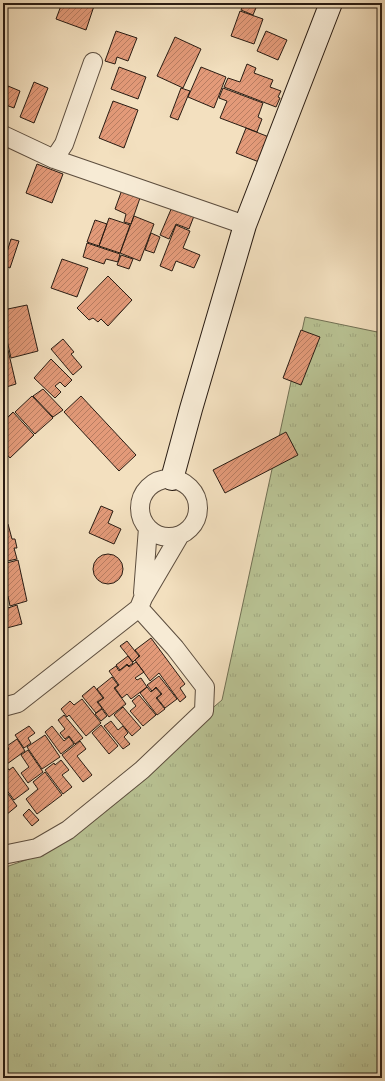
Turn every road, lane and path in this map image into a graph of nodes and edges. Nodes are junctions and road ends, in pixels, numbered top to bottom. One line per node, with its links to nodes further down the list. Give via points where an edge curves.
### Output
1 (331, 3): 5 (street)
2 (93, 62): 4 (street, via 64,144)
3 (3, 135): 4 (street)
4 (54, 159): 5 (street)
5 (245, 225): 6 (street)
6 (172, 479): 7 (street, via 155,482 143,495 140,513); 8 (street, via 188,486 197,504 197,516 193,524)
7 (148, 528): 8 (street, via 164,537); 9 (street)
8 (180, 535): 9 (street)
9 (141, 603): 10 (street, via 18,703); 11 (street, via 205,687 204,711 142,770 68,830 37,848)
10 (3, 708)
11 (3, 855)

